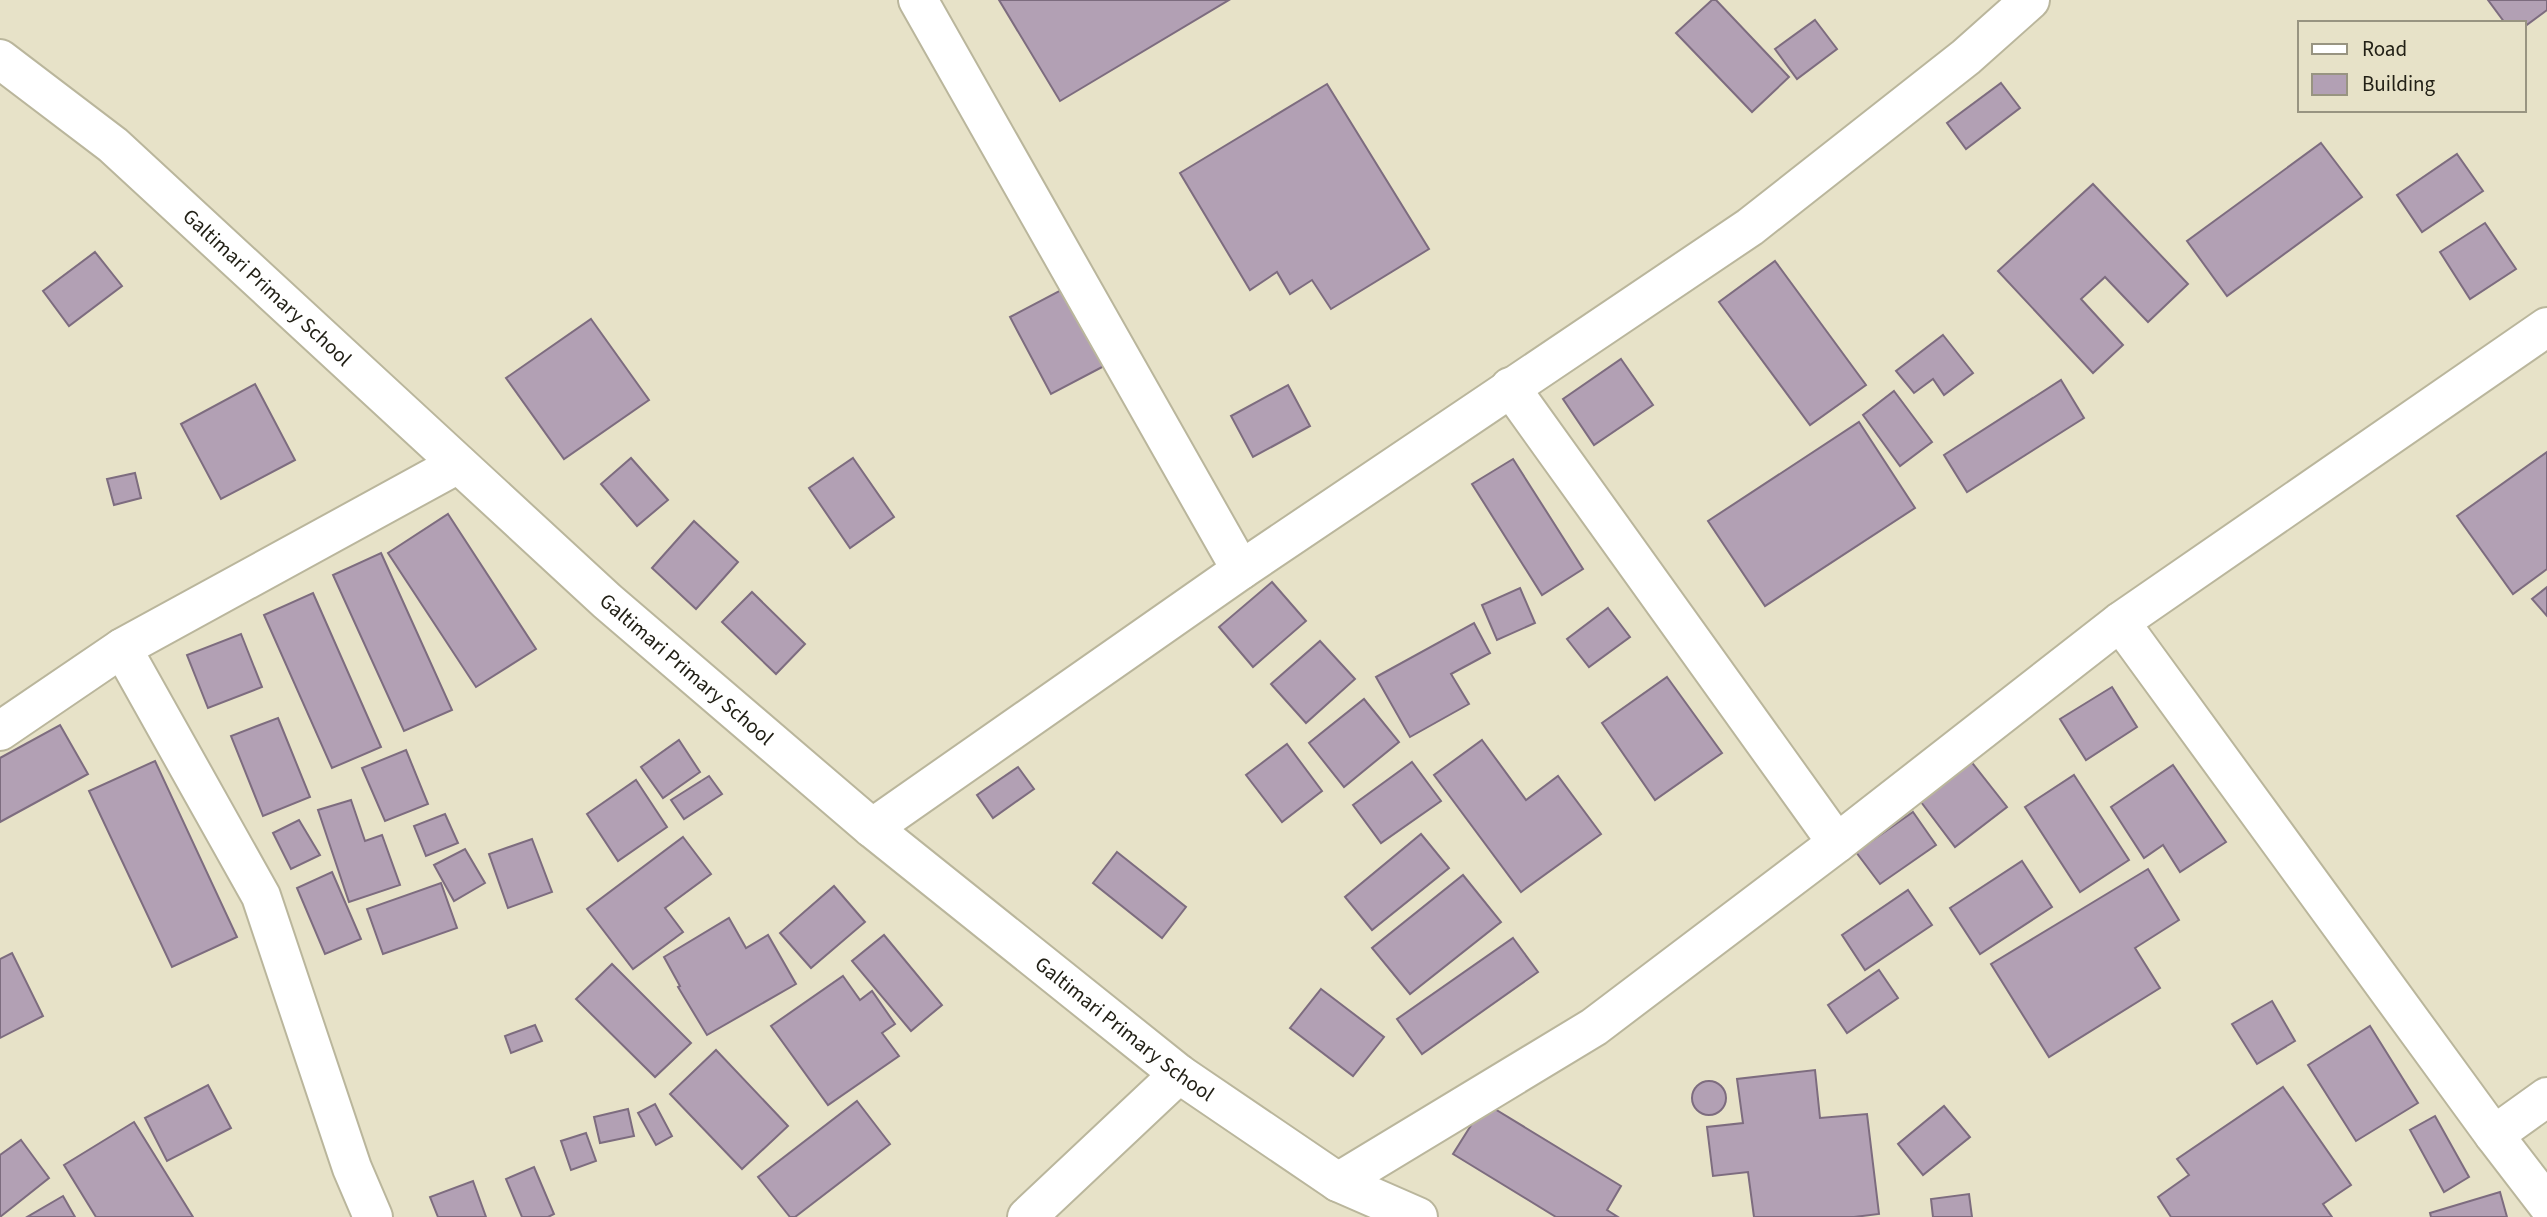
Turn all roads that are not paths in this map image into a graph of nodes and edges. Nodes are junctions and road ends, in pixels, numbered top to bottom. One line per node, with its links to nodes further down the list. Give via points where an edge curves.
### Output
1 (918, 0): 7 (street)
2 (2030, 0): 5 (street, via 1966,57 1750,227)
3 (0, 59): 6 (street, Galtimari Primary School, via 113,145)
4 (2547, 327): 8 (street)
5 (1510, 387): 7 (street); 12 (street)
6 (458, 464): 9 (street); 11 (street, Galtimari Primary School, via 607,601)
7 (1241, 570): 11 (street)
8 (2120, 622): 12 (street); 15 (street)
9 (122, 648): 10 (street); 18 (street, via 261,896 352,1168)
10 (0, 731)
11 (872, 828): 13 (street, Galtimari Primary School)
12 (1837, 843): 16 (street, via 1594,1027)
13 (1179, 1074): 16 (street, Galtimari Primary School); 19 (street)
14 (2547, 1097): 15 (street)
15 (2494, 1135): 17 (street)
16 (1338, 1182): 20 (street, Galtimari Primary School)
17 (2547, 1204)
18 (373, 1217)
19 (1027, 1217)
20 (1418, 1217)

